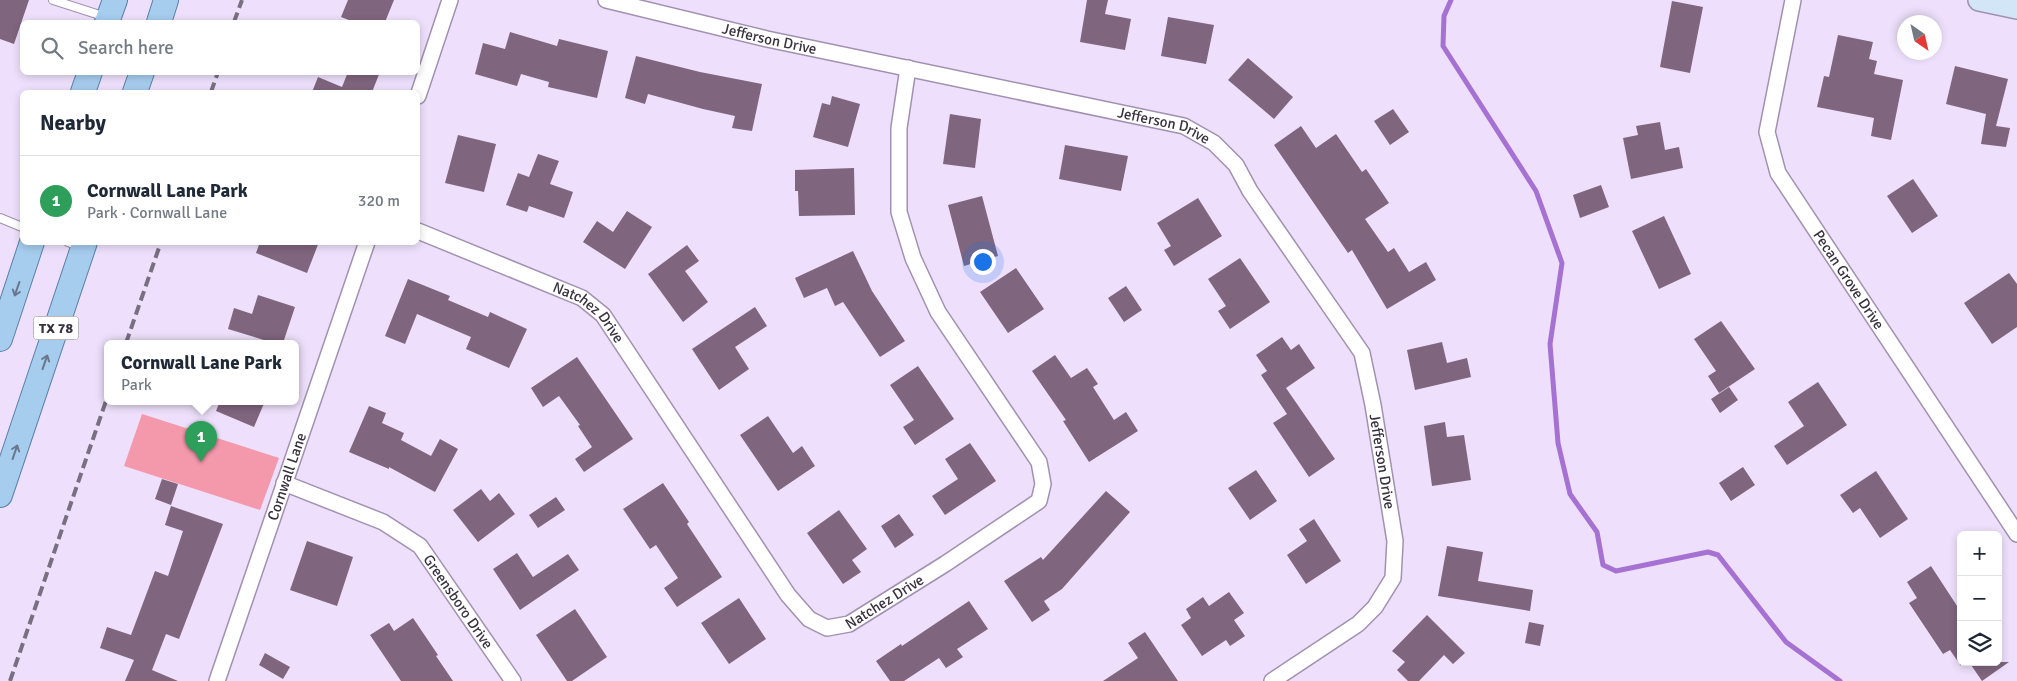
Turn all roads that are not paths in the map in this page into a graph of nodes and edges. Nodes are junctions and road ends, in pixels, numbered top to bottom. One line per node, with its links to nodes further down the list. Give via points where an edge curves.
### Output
1 (53, 0): 8 (lane)
2 (166, 0): 9 (main road)
3 (450, 0): 15 (street)
4 (606, 0): 10 (street, Jefferson Drive, via 767,39)
5 (1793, 0): 25 (street, Pecan Grove Drive, via 1768,132 1778,173)
6 (1979, 0): 7 (main road)
7 (2017, 8)
8 (110, 13)
9 (160, 20)
10 (908, 68): 18 (street, Natchez Drive, via 899,128 899,212 913,258 938,312 1039,462 1043,484 1039,501 849,624 827,628 809,619 788,595 604,315 582,298); 28 (street, Jefferson Drive, via 1184,126 1214,143 1236,165 1250,191 1362,353 1395,542 1393,578 1375,607 1358,624)
11 (89, 75): 13 (main road)
12 (141, 75): 14 (main road)
13 (84, 90)
14 (136, 90)
15 (420, 90)
16 (0, 218): 17 (lane)
17 (20, 226)
18 (420, 232)
19 (31, 245): 22 (main road, one-way to 22)
20 (79, 245): 24 (main road, TX 78, one-way to 20)
21 (366, 245): 23 (street, Cornwall Lane)
22 (0, 338)
23 (284, 483): 26 (street, Cornwall Lane); 27 (street, Greensboro Drive, via 384,522 420,546)
24 (0, 495)
25 (2017, 534)
26 (217, 681)
27 (513, 681)
28 (1272, 681)

